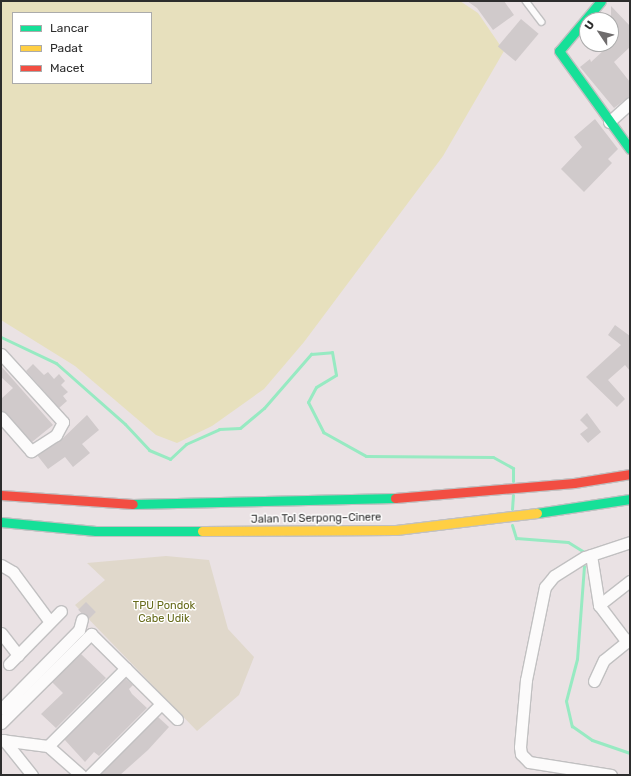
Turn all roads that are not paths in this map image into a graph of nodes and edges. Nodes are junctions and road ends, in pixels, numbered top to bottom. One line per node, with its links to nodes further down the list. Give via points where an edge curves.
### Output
1 (526, 1): 3 (lane)
2 (601, 1): 5 (main road, via 559,51 561,58)
3 (542, 22)
4 (630, 103): 5 (street)
5 (609, 122): 6 (main road)
6 (630, 149)
7 (1, 354): 8 (street, via 63,422 56,435 31,451)
8 (1, 417)
9 (630, 474): 10 (main road, Jalan Tol Serpong–Cinere, via 574,483 399,498 215,505 99,504)
10 (1, 495)
11 (630, 499): 12 (main road, Jalan Tol Serpong–Cinere, via 492,520 396,530 218,533 96,531)
12 (1, 522)
13 (630, 542): 14 (street)
14 (592, 555): 17 (street); 36 (street, via 554,576 545,587 526,680 521,754 528,762 540,765)
15 (1, 565): 20 (street, via 13,572)
16 (630, 581): 17 (street)
17 (599, 605): 22 (street)
18 (61, 611): 20 (street)
19 (82, 619): 27 (street, via 79,630)
20 (50, 622): 23 (street)
21 (1, 633): 23 (street)
22 (628, 641): 26 (street, via 604,660)
23 (18, 655): 24 (street)
24 (9, 664)
25 (126, 668): 28 (street); 30 (street, via 92,634); 32 (street)
26 (594, 681)
27 (3, 703)
28 (160, 704): 29 (street); 35 (street)
29 (177, 719)
30 (1, 723)
31 (3, 740): 32 (street); 33 (street)
32 (48, 746): 34 (street)
33 (32, 775)
34 (81, 775)
35 (90, 775)
36 (611, 775)

